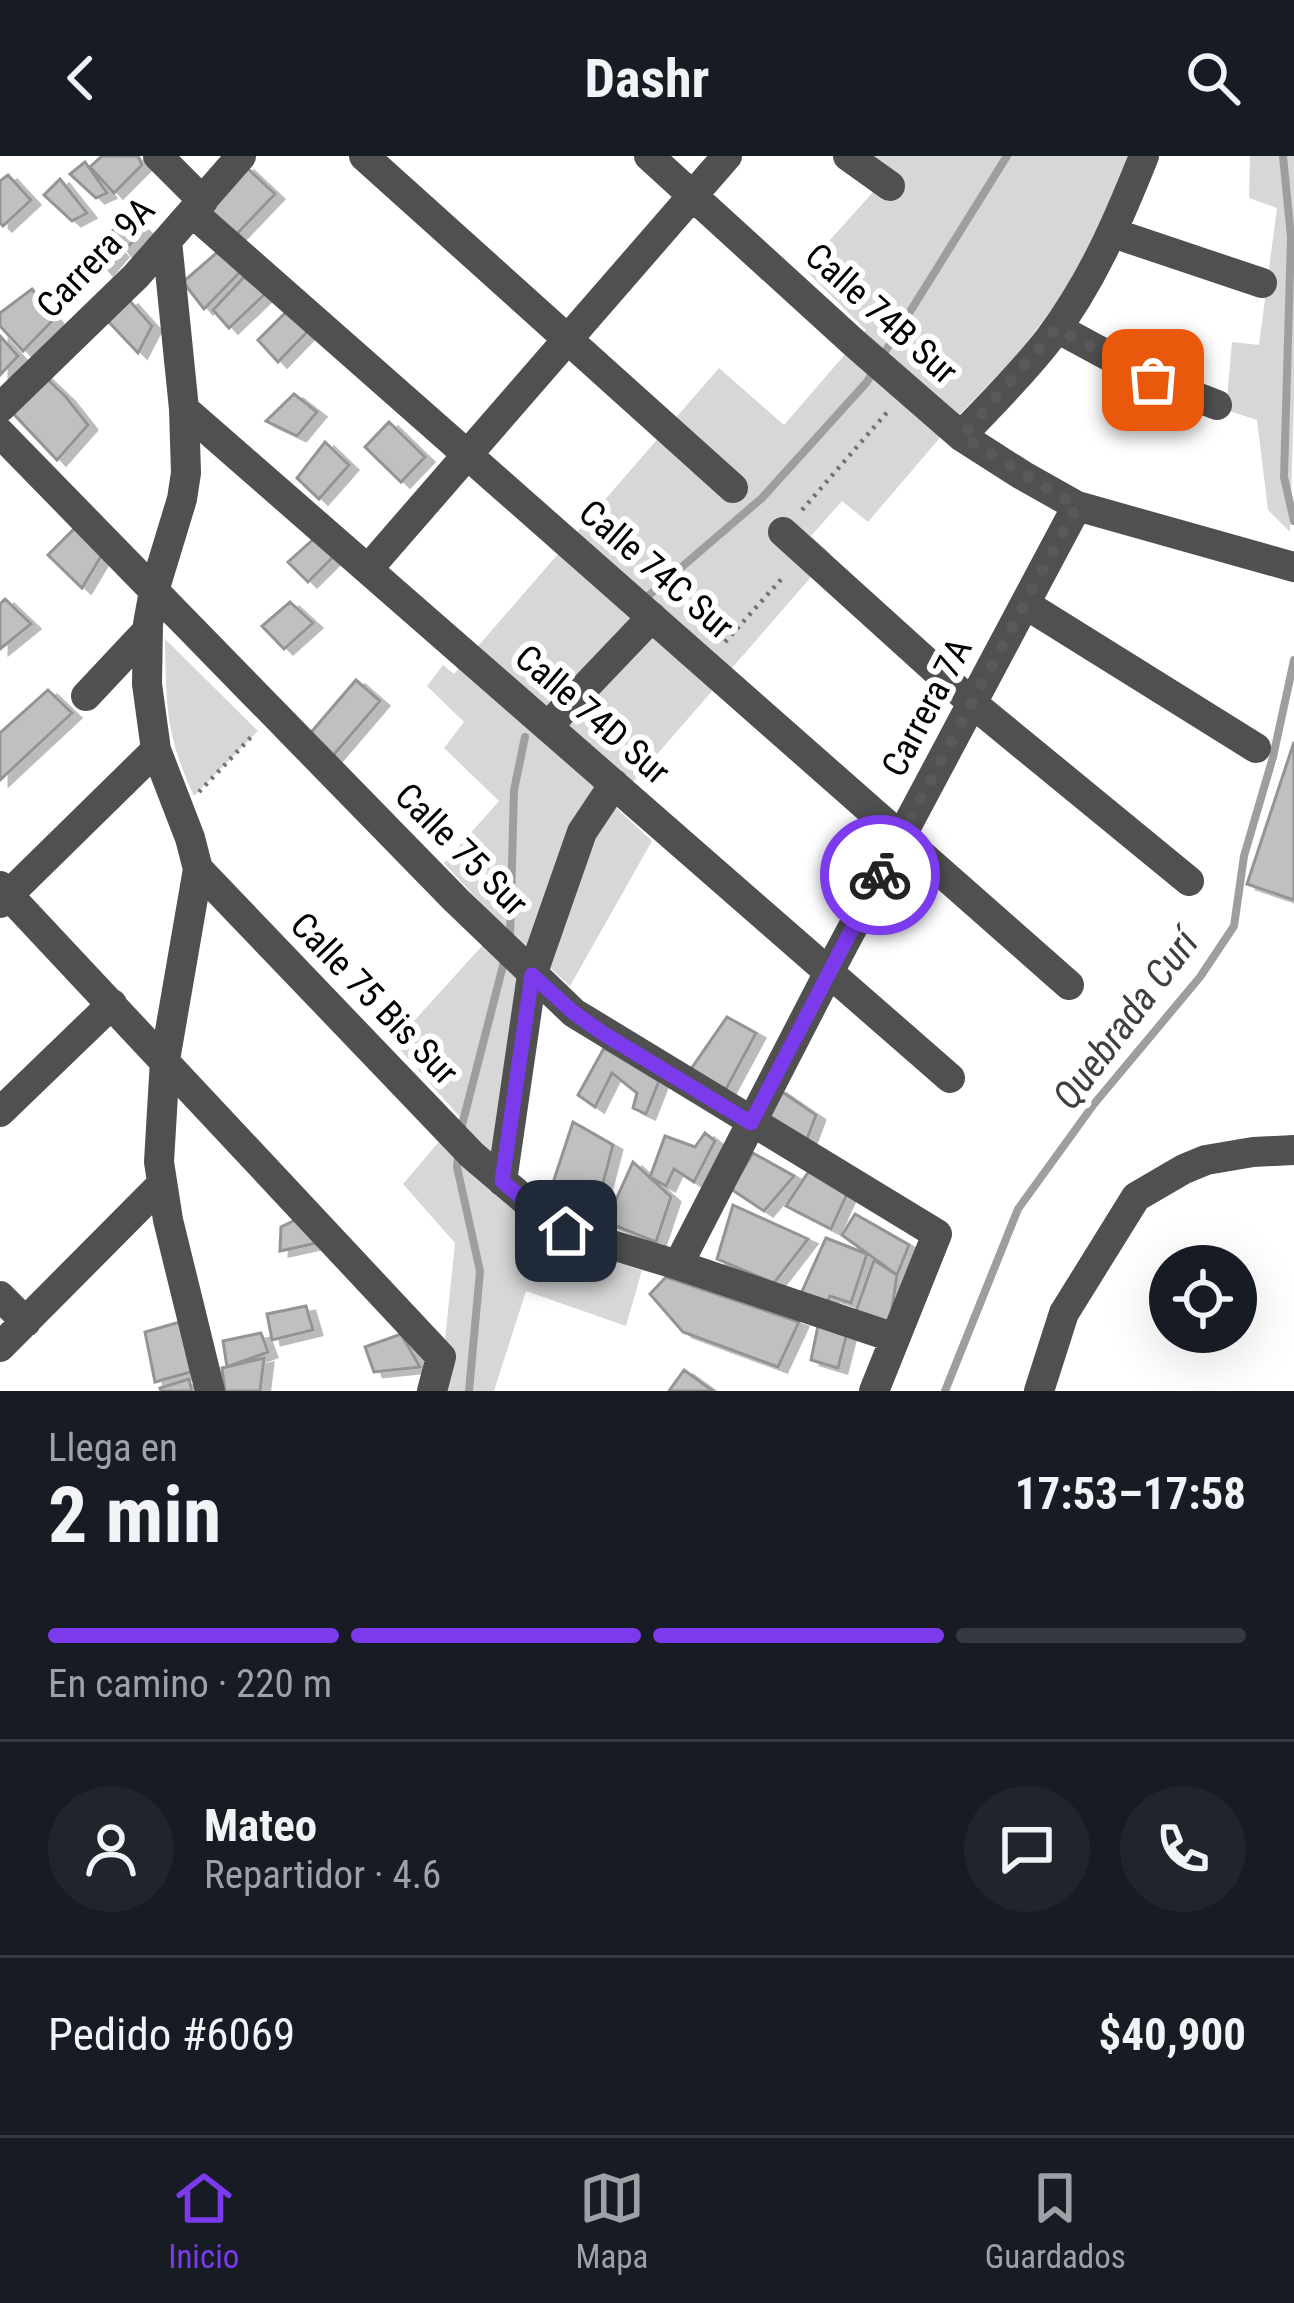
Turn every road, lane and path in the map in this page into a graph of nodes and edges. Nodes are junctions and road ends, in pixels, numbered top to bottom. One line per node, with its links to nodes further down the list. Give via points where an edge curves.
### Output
1 (158, 156): 10 (street, Calle 74C Sur)
2 (241, 156): 10 (street, Carrera 9A)
3 (364, 156): 15 (street)
4 (649, 156): 9 (street, Calle 74B Sur)
5 (727, 156): 9 (street)
6 (848, 156): 8 (street)
7 (1144, 156): 11 (street)
8 (890, 186)
9 (693, 196): 15 (street); 16 (street, Calle 74B Sur)
10 (198, 207): 12 (street, Carrera 9A); 22 (street, Calle 74C Sur)
11 (1113, 233): 13 (street); 14 (street)
12 (167, 241): 18 (street, Carrera 9A); 19 (street)
13 (1262, 283)
14 (1057, 328): 17 (street); 21 (street)
15 (568, 339): 22 (street); 23 (street)
16 (899, 382): 21 (street, Calle 74B Sur); 25 (path)
17 (1217, 405)
18 (0, 408)
19 (184, 409): 27 (street, Calle 74D Sur); 28 (street, via 182,499)
20 (0, 433): 28 (street, Calle 75 Sur)
21 (962, 436): 24 (street, Calle 74B Sur)
22 (467, 454): 27 (street); 30 (street, Calle 74C Sur)
23 (733, 488)
24 (1077, 506): 26 (street, Calle 74B Sur); 29 (street, Carrera 7A)
25 (794, 542): 32 (path); 34 (street)
26 (1291, 567)
27 (368, 569): 36 (street, Calle 74D Sur)
28 (154, 591): 31 (street); 35 (street, Calle 75 Sur)
29 (1025, 604): 34 (street, Carrera 7A); 37 (street)
30 (652, 617): 32 (street, Calle 74C Sur); 36 (street)
31 (147, 631): 33 (street); 38 (street)
32 (706, 664): 41 (street, Calle 74C Sur)
33 (86, 696)
34 (972, 703): 41 (street, Carrera 7A); 43 (street)
35 (274, 714): 40 (path); 45 (street, Calle 75 Sur)
36 (548, 726): 39 (street, Calle 74D Sur)
37 (1256, 748)
38 (156, 750): 40 (street); 44 (street)
39 (614, 784): 45 (street, via 582,832); 46 (street, Calle 74D Sur)
40 (180, 812): 42 (street)
41 (901, 836): 46 (street, Carrera 7A); 47 (street, Calle 74C Sur)
42 (198, 869): 49 (street); 54 (street, Calle 75 Bis Sur)
43 (1189, 881)
44 (3, 894): 48 (street)
45 (526, 969): 52 (street, Calle 75 Sur, via 604,1034); 54 (street)
46 (829, 972): 50 (street, Calle 74D Sur); 52 (street, Carrera 7A)
47 (1070, 985)
48 (112, 1004): 49 (street); 51 (street)
49 (165, 1060): 55 (street); 62 (street, via 440,1357)
50 (950, 1078)
51 (0, 1112)
52 (751, 1123): 56 (street, Carrera 7A); 59 (street, Calle 75 Sur, via 937,1234)
53 (1294, 1150): 64 (street, via 1206,1160 1136,1197 1064,1312)
54 (502, 1181): 56 (street, Calle 75 Bis Sur, via 553,1225)
55 (162, 1184): 58 (street); 61 (street)
56 (678, 1265): 59 (street, Calle 75 Bis Sur)
57 (0, 1296): 58 (street)
58 (26, 1322): 60 (street)
59 (895, 1338): 63 (street)
60 (0, 1347)
61 (210, 1391)
62 (432, 1391)
63 (874, 1391)
64 (1039, 1391)

